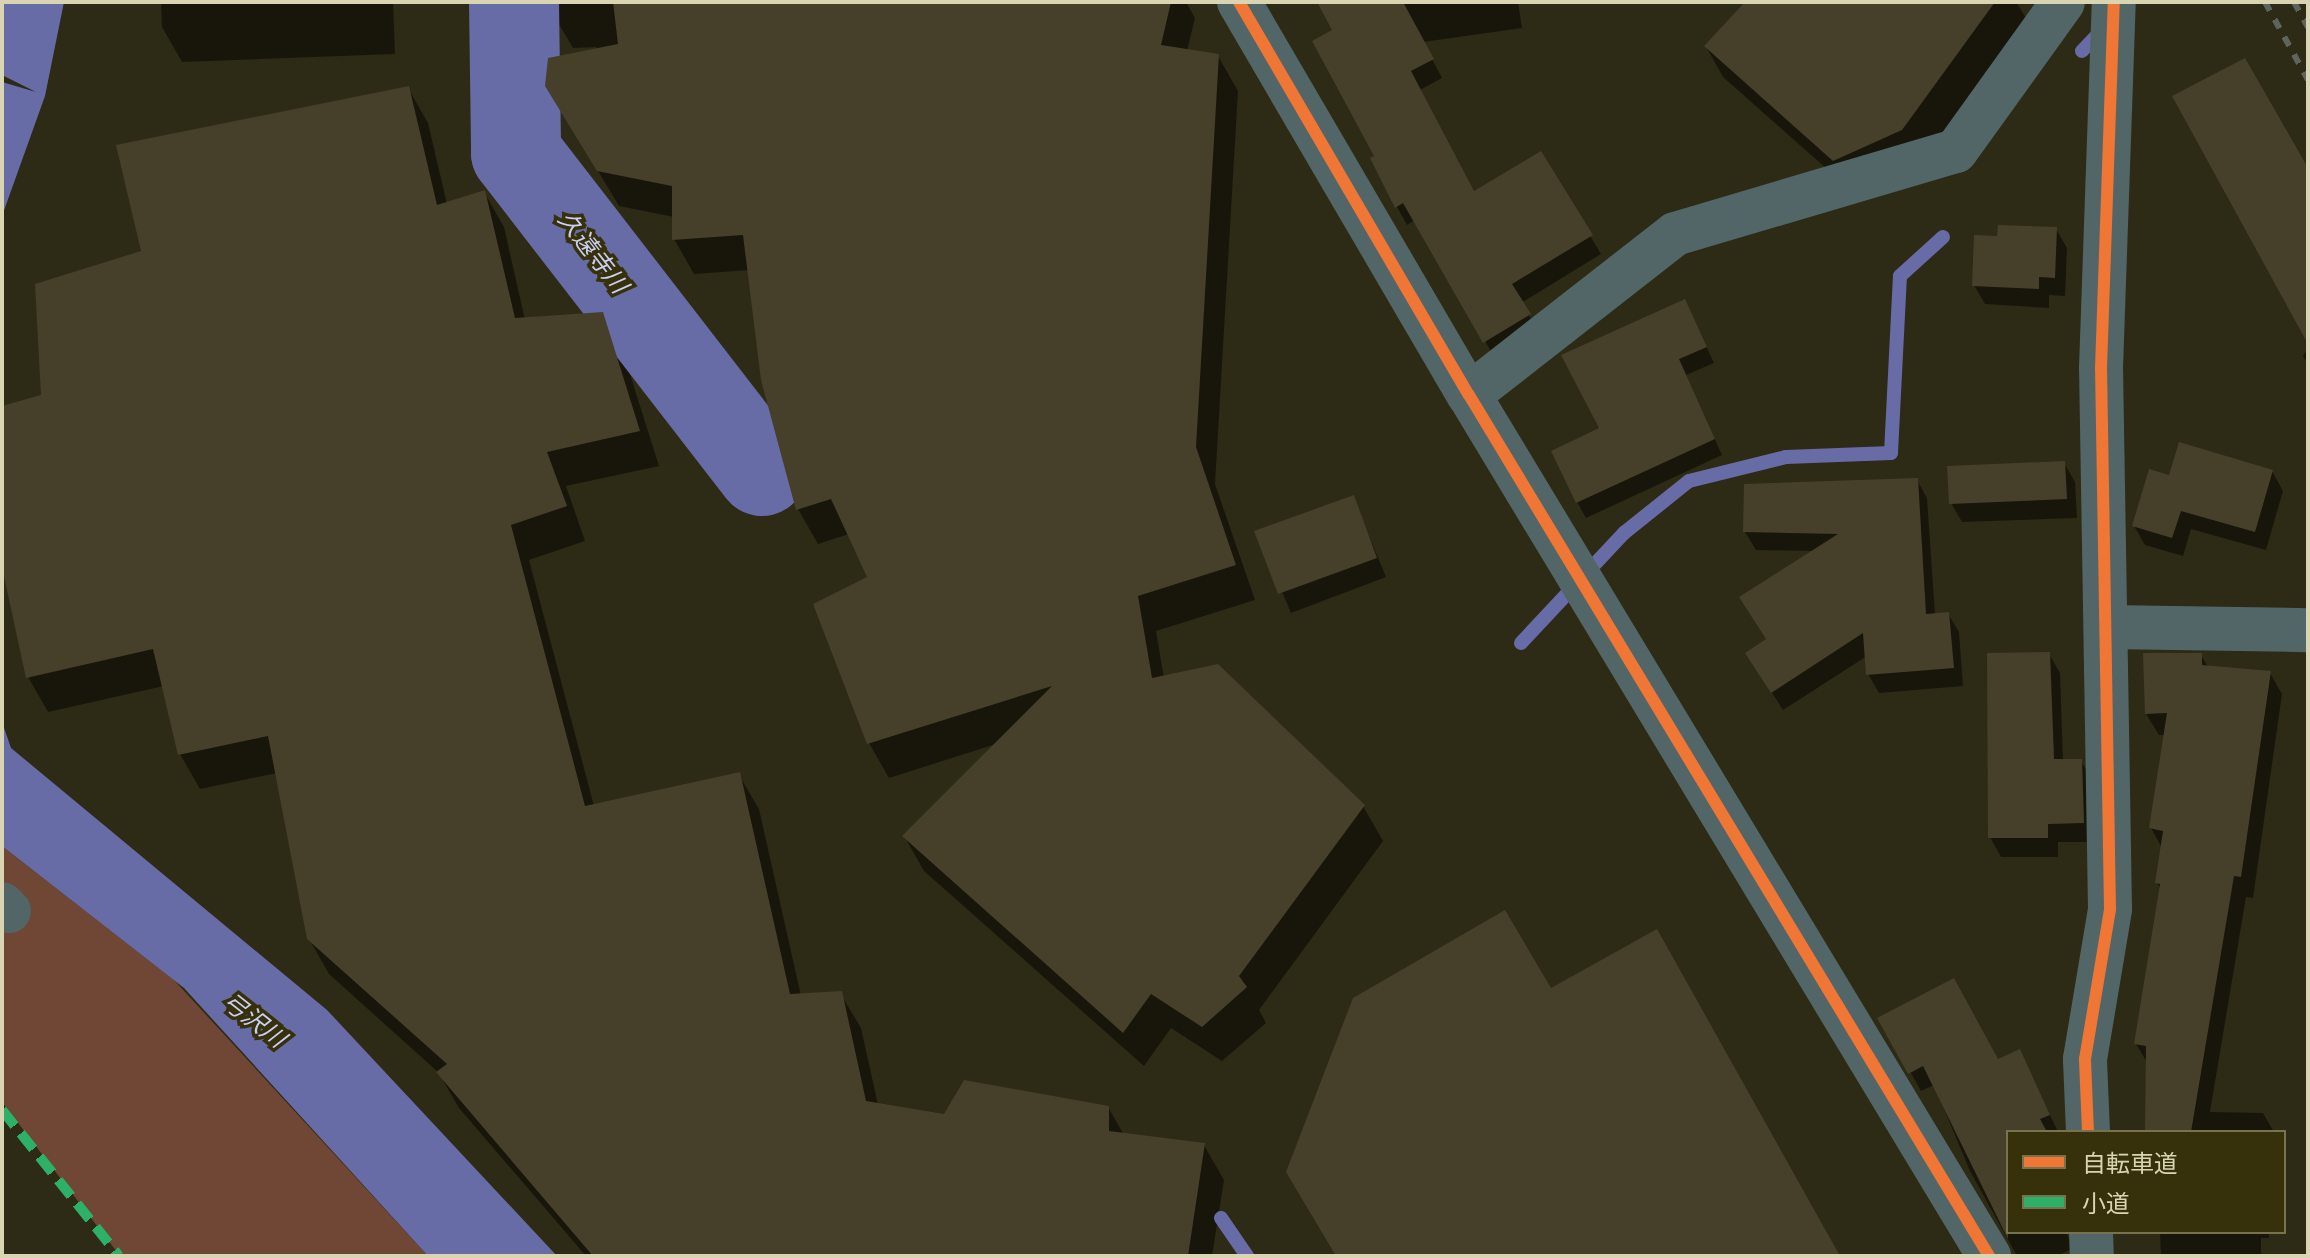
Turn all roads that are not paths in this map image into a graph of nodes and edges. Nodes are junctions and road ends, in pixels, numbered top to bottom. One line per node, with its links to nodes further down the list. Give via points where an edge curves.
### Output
1 (1239, 2): 4 (street)
2 (2063, 2): 4 (street, via 1956,151 1675,234)
3 (2114, 2): 5 (street, via 2101,368)
4 (1469, 395): 9 (street)
5 (2108, 627): 6 (street); 7 (street, via 2110,909 2085,1059)
6 (2308, 630)
7 (2088, 1130)
8 (2091, 1234): 10 (street)
9 (1989, 1256)
10 (2092, 1256)

